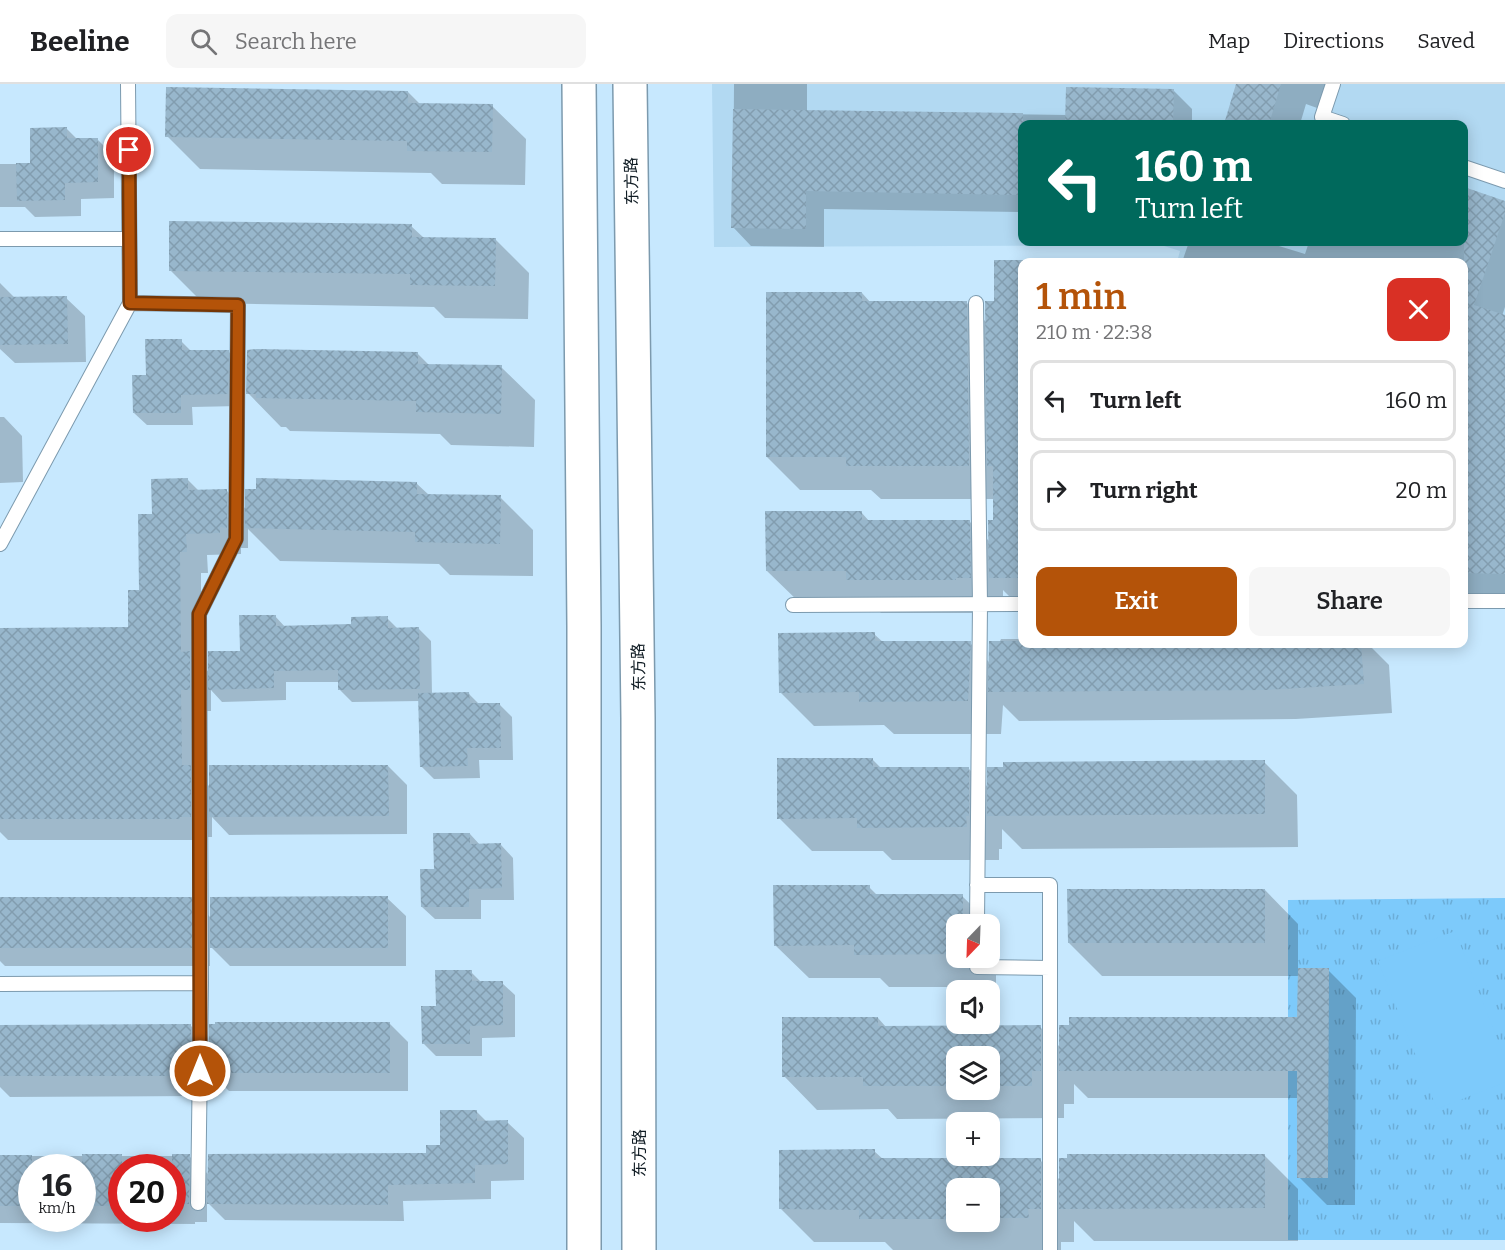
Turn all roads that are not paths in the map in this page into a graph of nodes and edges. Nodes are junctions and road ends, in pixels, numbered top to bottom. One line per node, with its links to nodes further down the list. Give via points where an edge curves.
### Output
1 (128, 84): 8 (lane)
2 (579, 84): 25 (main road)
3 (630, 84): 26 (main road, 东方路, via 638,718)
4 (1333, 84): 5 (lane, via 1322,117)
5 (1331, 120)
6 (1468, 168): 7 (lane)
7 (1505, 182)
8 (129, 238): 9 (lane); 10 (lane)
9 (0, 239)
10 (130, 303): 12 (lane); 22 (lane, via 238,305 236,539 199,614)
11 (976, 303): 15 (lane)
12 (0, 544)
13 (1468, 601): 14 (lane)
14 (1505, 601)
15 (980, 604): 16 (lane); 17 (lane); 18 (lane)
16 (1018, 604)
17 (793, 605)
18 (977, 885): 19 (lane); 21 (lane, via 1050,885)
19 (977, 914)
20 (1000, 967): 21 (lane)
21 (1050, 968): 27 (lane)
22 (201, 982): 23 (lane); 24 (lane)
23 (0, 984)
24 (198, 1203)
25 (584, 1250)
26 (639, 1250)
27 (1050, 1250)

